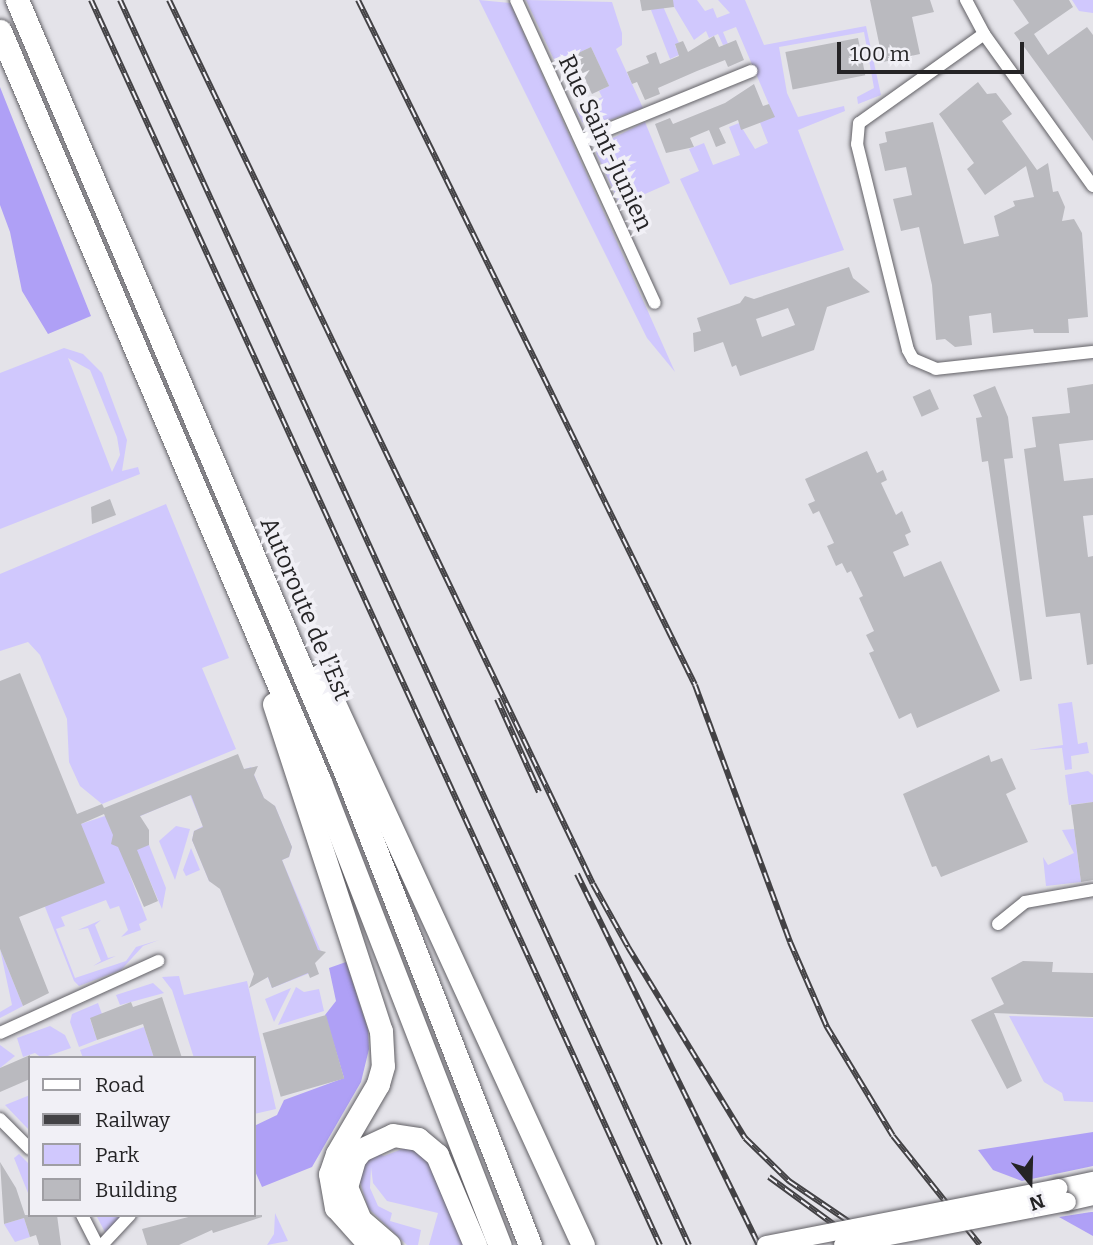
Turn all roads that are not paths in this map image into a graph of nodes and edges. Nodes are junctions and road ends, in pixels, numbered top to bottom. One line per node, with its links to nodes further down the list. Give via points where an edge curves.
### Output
1 (17, 0): 11 (highway, Autoroute de l’Est)
2 (516, 0): 7 (street, Rue Saint-Junien)
3 (967, 0): 5 (street)
4 (0, 31): 12 (highway)
5 (984, 34): 8 (street); 10 (street, via 859,123 857,144 908,350 913,359 936,369)
6 (751, 71): 7 (street)
7 (582, 140): 9 (street, Rue Saint-Junien)
8 (1093, 186)
9 (656, 303)
10 (1093, 352)
11 (276, 607): 31 (highway, Autoroute de l’Est, via 420,956); 32 (highway, via 300,626)
12 (274, 676): 15 (highway, via 275,713); 30 (highway, via 390,956)
13 (1093, 890): 14 (street, via 1025,902)
14 (998, 924)
15 (358, 956): 26 (highway, via 374,1049 372,1068 327,1160 323,1182 330,1212); 27 (highway, via 382,1031 383,1066 369,1102 337,1154 331,1191 336,1207)
16 (158, 961): 17 (street)
17 (0, 1033)
18 (0, 1119): 19 (street)
19 (28, 1147)
20 (1093, 1181): 21 (street)
21 (1063, 1195): 22 (street); 33 (street, bridge); 34 (street, bridge)
22 (1093, 1196)
23 (83, 1217): 25 (street)
24 (128, 1217): 25 (street)
25 (99, 1245)
26 (355, 1245)
27 (370, 1245)
28 (389, 1245): 29 (highway, via 360,1220 346,1187 361,1150 393,1135 418,1139 437,1155)
29 (474, 1245)
30 (500, 1245)
31 (530, 1245)
32 (583, 1245)
33 (766, 1245)
34 (843, 1245)

